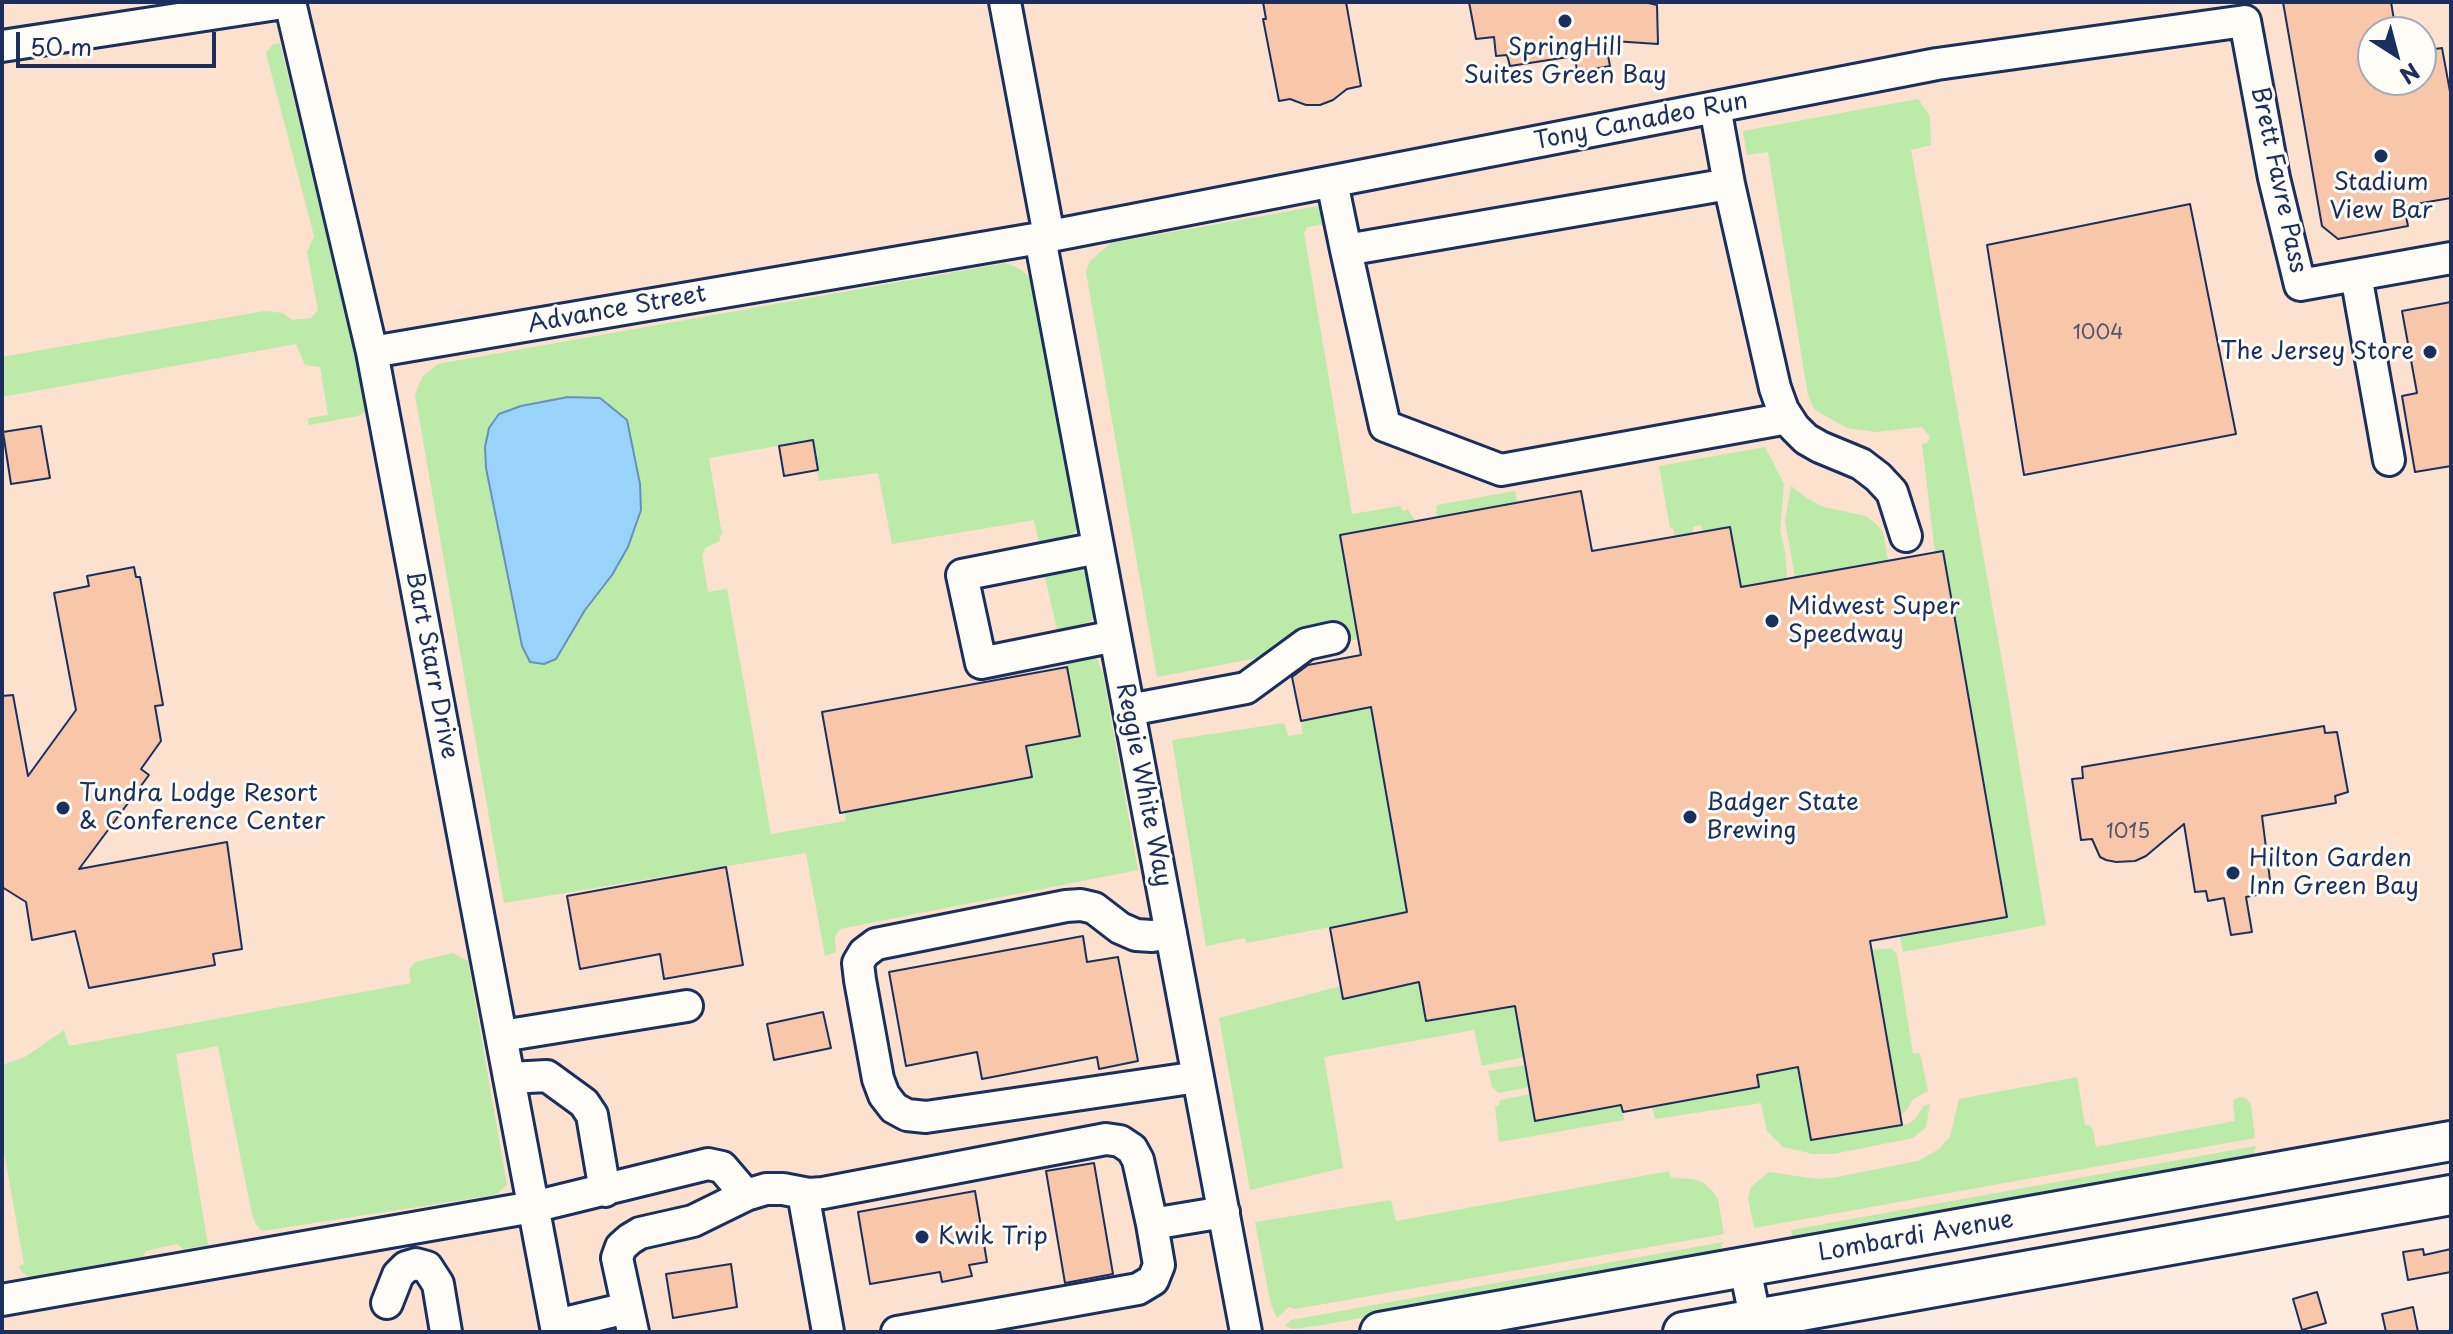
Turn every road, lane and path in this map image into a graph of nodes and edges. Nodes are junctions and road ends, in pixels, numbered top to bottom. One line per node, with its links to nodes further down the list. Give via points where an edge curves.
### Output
1 (290, 2): 4 (street); 12 (street, Bart Starr Drive)
2 (1005, 2): 8 (street, Reggie White Way)
3 (2245, 21): 5 (street, Tony Canadeo Run, via 1937,64); 11 (street, Brett Favre Pass, via 2300,285)
4 (2, 46)
5 (1715, 107): 6 (street, Tony Canadeo Run); 7 (street)
6 (1332, 182): 8 (street, Tony Canadeo Run); 9 (street)
7 (1729, 184): 9 (street); 13 (street, via 1775,388)
8 (1044, 237): 12 (street, Advance Street); 16 (street, Reggie White Way)
9 (1346, 250): 13 (street, via 1385,426 1400,432 1501,470)
10 (2451, 258): 11 (street, Brett Favre Pass)
11 (2356, 275): 14 (street)
12 (372, 352): 22 (street, Bart Starr Drive)
13 (1788, 418): 15 (street, via 1806,439 1878,477 1892,492)
14 (2389, 460)
15 (1906, 536)
16 (1098, 548): 17 (street, Reggie White Way); 17 (street, via 962,575 981,663)
17 (1115, 636): 19 (street, Reggie White Way)
18 (1333, 638): 19 (street, via 1306,644 1246,688)
19 (1129, 710): 20 (street, Reggie White Way)
20 (1171, 933): 23 (street, Reggie White Way); 23 (street, via 1136,935 1081,905 876,944 858,963 878,1079 894,1108 926,1117)
21 (687, 1006): 22 (street)
22 (502, 1036): 24 (street, Bart Starr Drive)
23 (1198, 1077): 31 (street, Reggie White Way)
24 (509, 1078): 26 (street, via 547,1076 584,1103 592,1115); 30 (street, Bart Starr Drive)
25 (2451, 1141): 33 (main road, Lombardi Avenue)
26 (605, 1191): 28 (street, via 708,1164 722,1167); 30 (street)
27 (803, 1193): 28 (street, via 766,1189); 32 (street, via 1106,1139 1120,1141 1138,1160); 40 (street)
28 (746, 1195): 36 (street, via 693,1221 640,1233 621,1247 617,1258)
29 (2451, 1195): 37 (main road)
30 (533, 1207): 34 (street); 38 (street, Bart Starr Drive)
31 (1224, 1212): 32 (street); 42 (street, Reggie White Way)
32 (1152, 1224): 41 (street, via 1159,1265 1153,1280 1138,1289)
33 (1745, 1268): 37 (street); 43 (main road, Lombardi Avenue)
34 (2, 1300)
35 (387, 1303): 39 (street, via 406,1267 427,1267 438,1284)
36 (630, 1320): 38 (street)
37 (1756, 1326): 44 (main road)
38 (556, 1329)
39 (446, 1332)
40 (828, 1332)
41 (897, 1332)
42 (1246, 1332)
43 (1380, 1332)
44 (1683, 1332)

